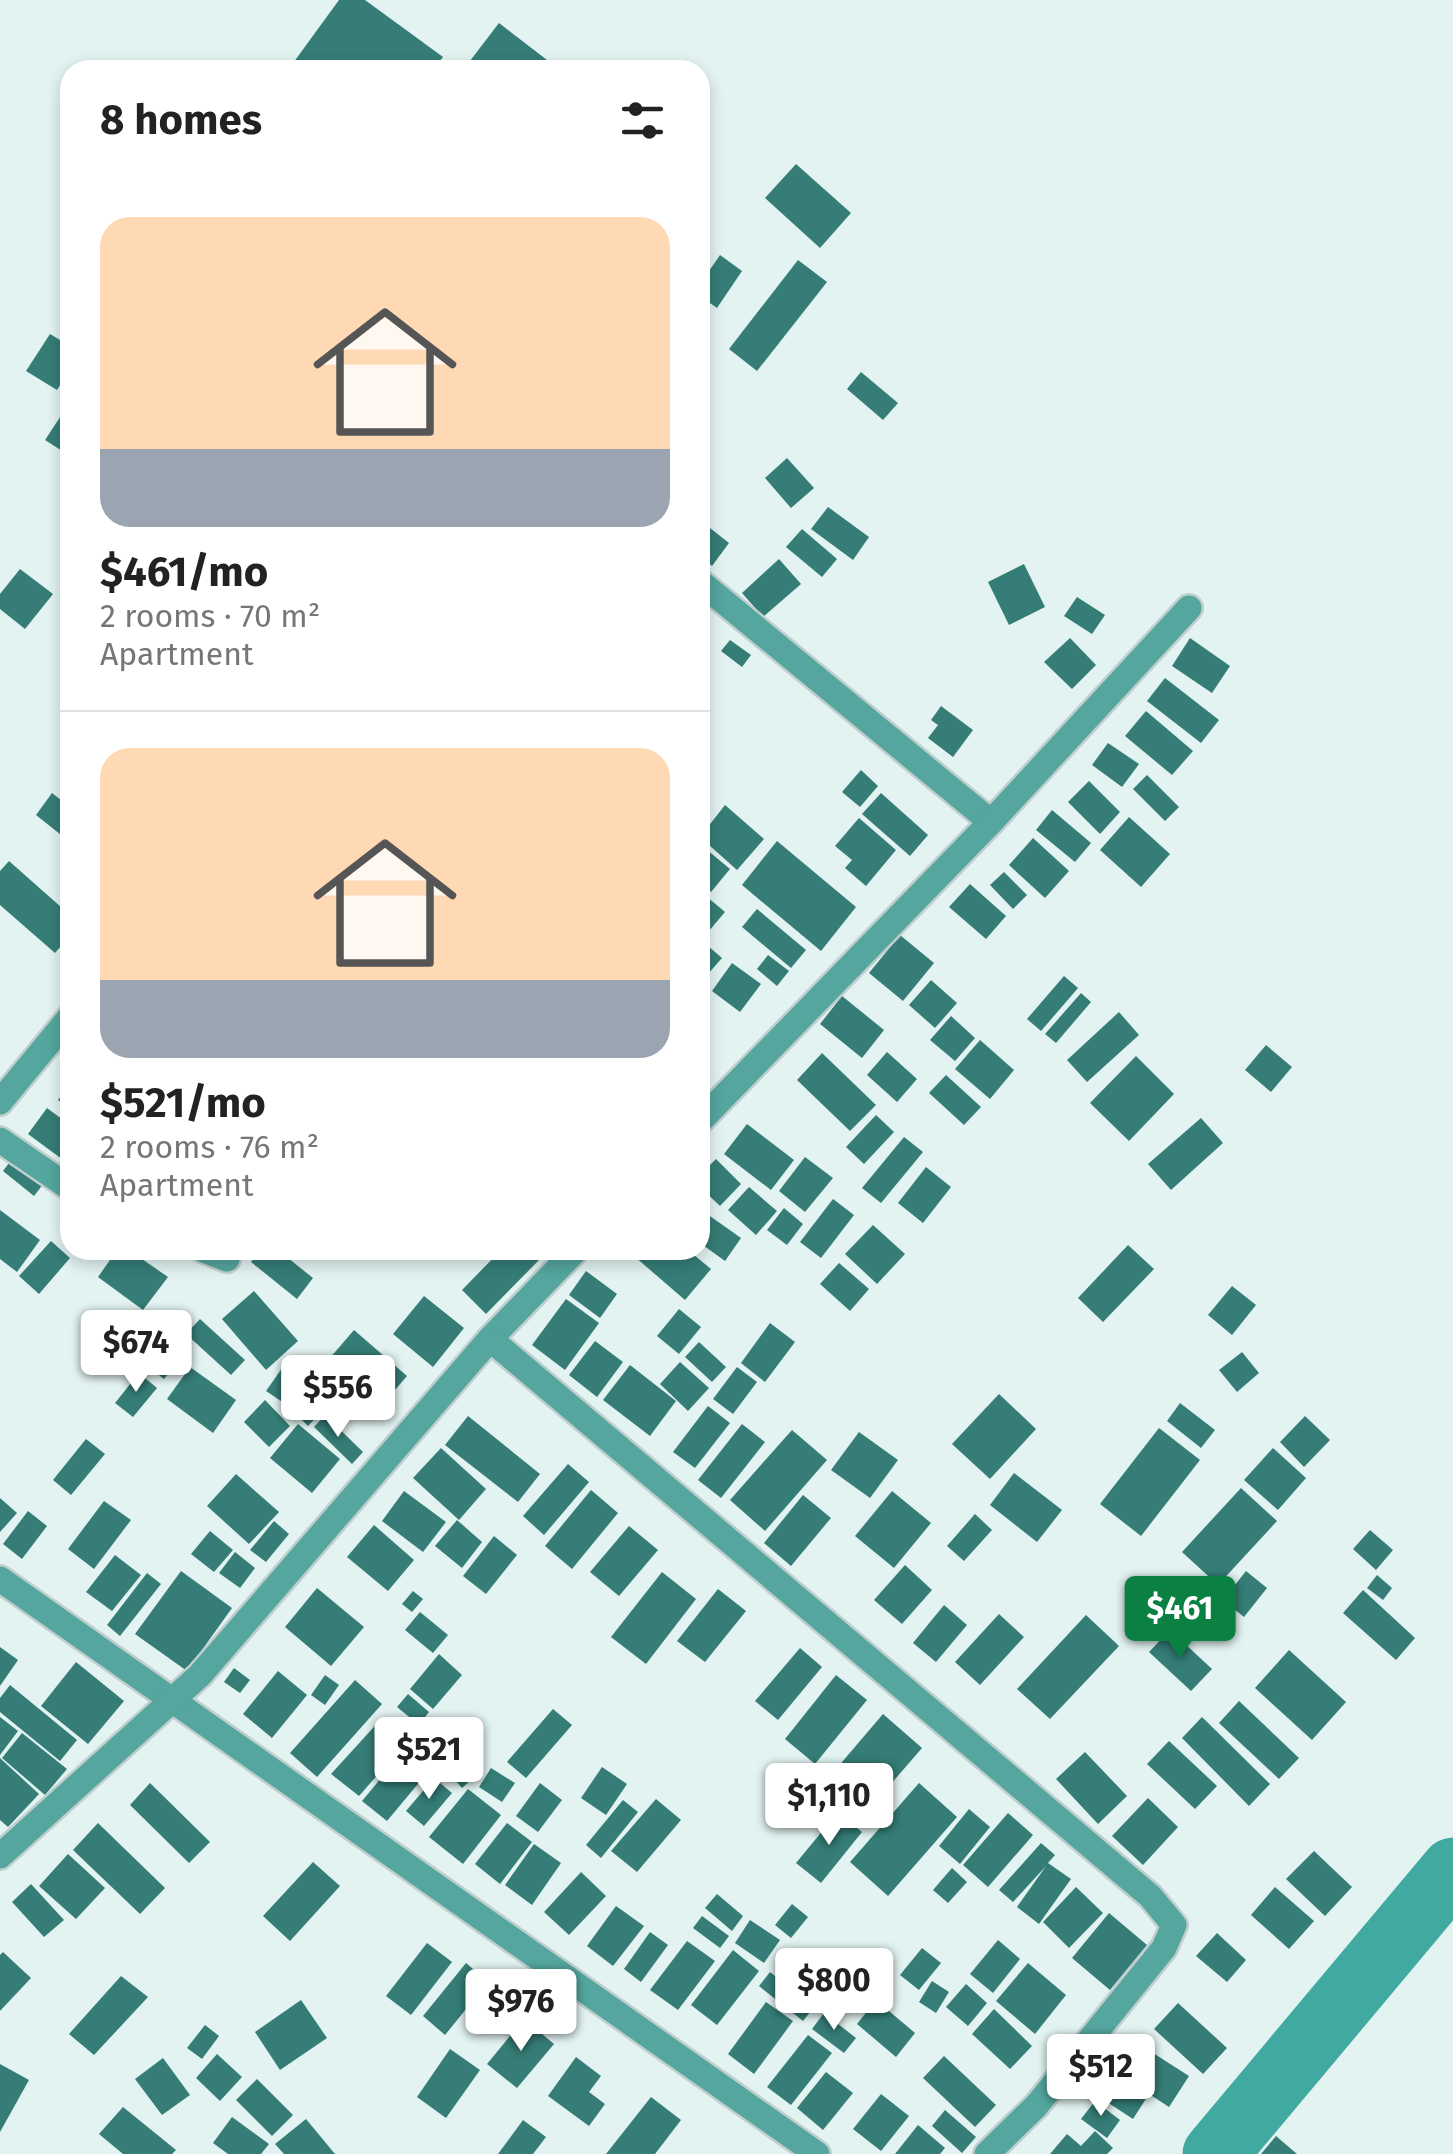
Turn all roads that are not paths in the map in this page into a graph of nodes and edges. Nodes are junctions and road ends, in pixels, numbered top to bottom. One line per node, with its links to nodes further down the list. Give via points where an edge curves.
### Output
1 (710, 590): 3 (street)
2 (1189, 608): 3 (street)
3 (991, 822): 6 (street)
4 (60, 1028): 5 (street)
5 (0, 1102)
6 (710, 1111)
7 (0, 1140): 8 (street)
8 (60, 1181)
9 (566, 1260): 10 (street)
10 (490, 1339): 12 (street, via 200,1674); 15 (street, via 1150,1896 1174,1925 1164,1948 1037,2104)
11 (0, 1579): 12 (street)
12 (169, 1700): 13 (street); 14 (street)
13 (0, 1856)
14 (817, 2154)
15 (987, 2154)

